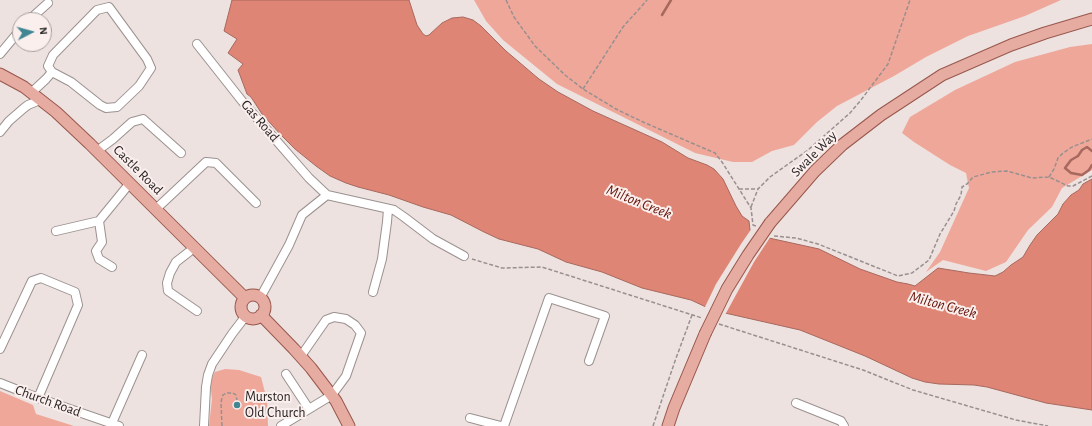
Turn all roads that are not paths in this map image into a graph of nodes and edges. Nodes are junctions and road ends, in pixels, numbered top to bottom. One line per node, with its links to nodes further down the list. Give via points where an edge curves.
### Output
1 (48, 3): 2 (street)
2 (38, 12)
3 (1092, 19): 46 (main road, Swale Way, bridge, via 1018,42 942,75 882,114 815,171 765,226 727,289 705,334)
4 (12, 40): 6 (street)
5 (197, 44): 15 (street, Gas Road, via 242,101)
6 (0, 54)
7 (52, 72): 7 (street, via 48,66 53,55 97,10 109,7 151,68 139,86 117,107 106,108 71,82); 9 (street)
8 (1, 77): 9 (main road, Castle Road)
9 (31, 93): 10 (main road, Castle Road)
10 (40, 100): 11 (street, via 24,108); 12 (main road, Castle Road)
11 (0, 132)
12 (97, 150): 13 (street, via 132,122 143,119); 14 (main road, Castle Road)
13 (181, 153)
14 (130, 183): 17 (main road, Castle Road); 19 (street)
15 (327, 195): 18 (street); 26 (street, via 302,215)
16 (256, 203): 17 (street, via 216,162 206,162)
17 (156, 209): 21 (main road, Castle Road)
18 (388, 209): 22 (street, via 404,216 433,238); 24 (street, via 382,259)
19 (99, 221): 20 (street); 23 (street, via 102,242 96,251 99,259)
20 (56, 231)
21 (194, 248): 25 (main road, Castle Road); 27 (street, via 176,262 167,283 168,291)
22 (464, 256)
23 (112, 267)
24 (373, 292)
25 (244, 298): 26 (main road, via 250,295); 29 (main road, via 241,308)
26 (260, 298): 28 (main road, via 264,304)
27 (197, 311)
28 (261, 315): 29 (main road, via 254,319); 32 (main road)
29 (245, 317): 42 (street, via 212,364 206,388)
30 (0, 349): 37 (street, via 32,281 41,278 75,292 78,305)
31 (142, 355): 41 (street)
32 (301, 356): 36 (main road); 36 (street, via 326,320 334,317 346,319 358,329 361,333 346,376)
33 (590, 361): 45 (street, via 605,316 549,298)
34 (286, 374): 39 (street)
35 (0, 382): 37 (street, Church Road)
36 (332, 396): 39 (street); 44 (main road)
37 (38, 398): 41 (street, Church Road)
38 (796, 403): 47 (street, via 841,421)
39 (309, 409): 43 (street)
40 (470, 418): 45 (street)
41 (116, 425)
42 (204, 426)
43 (282, 426)
44 (349, 426)
45 (502, 426)
46 (668, 426)
47 (844, 426)

